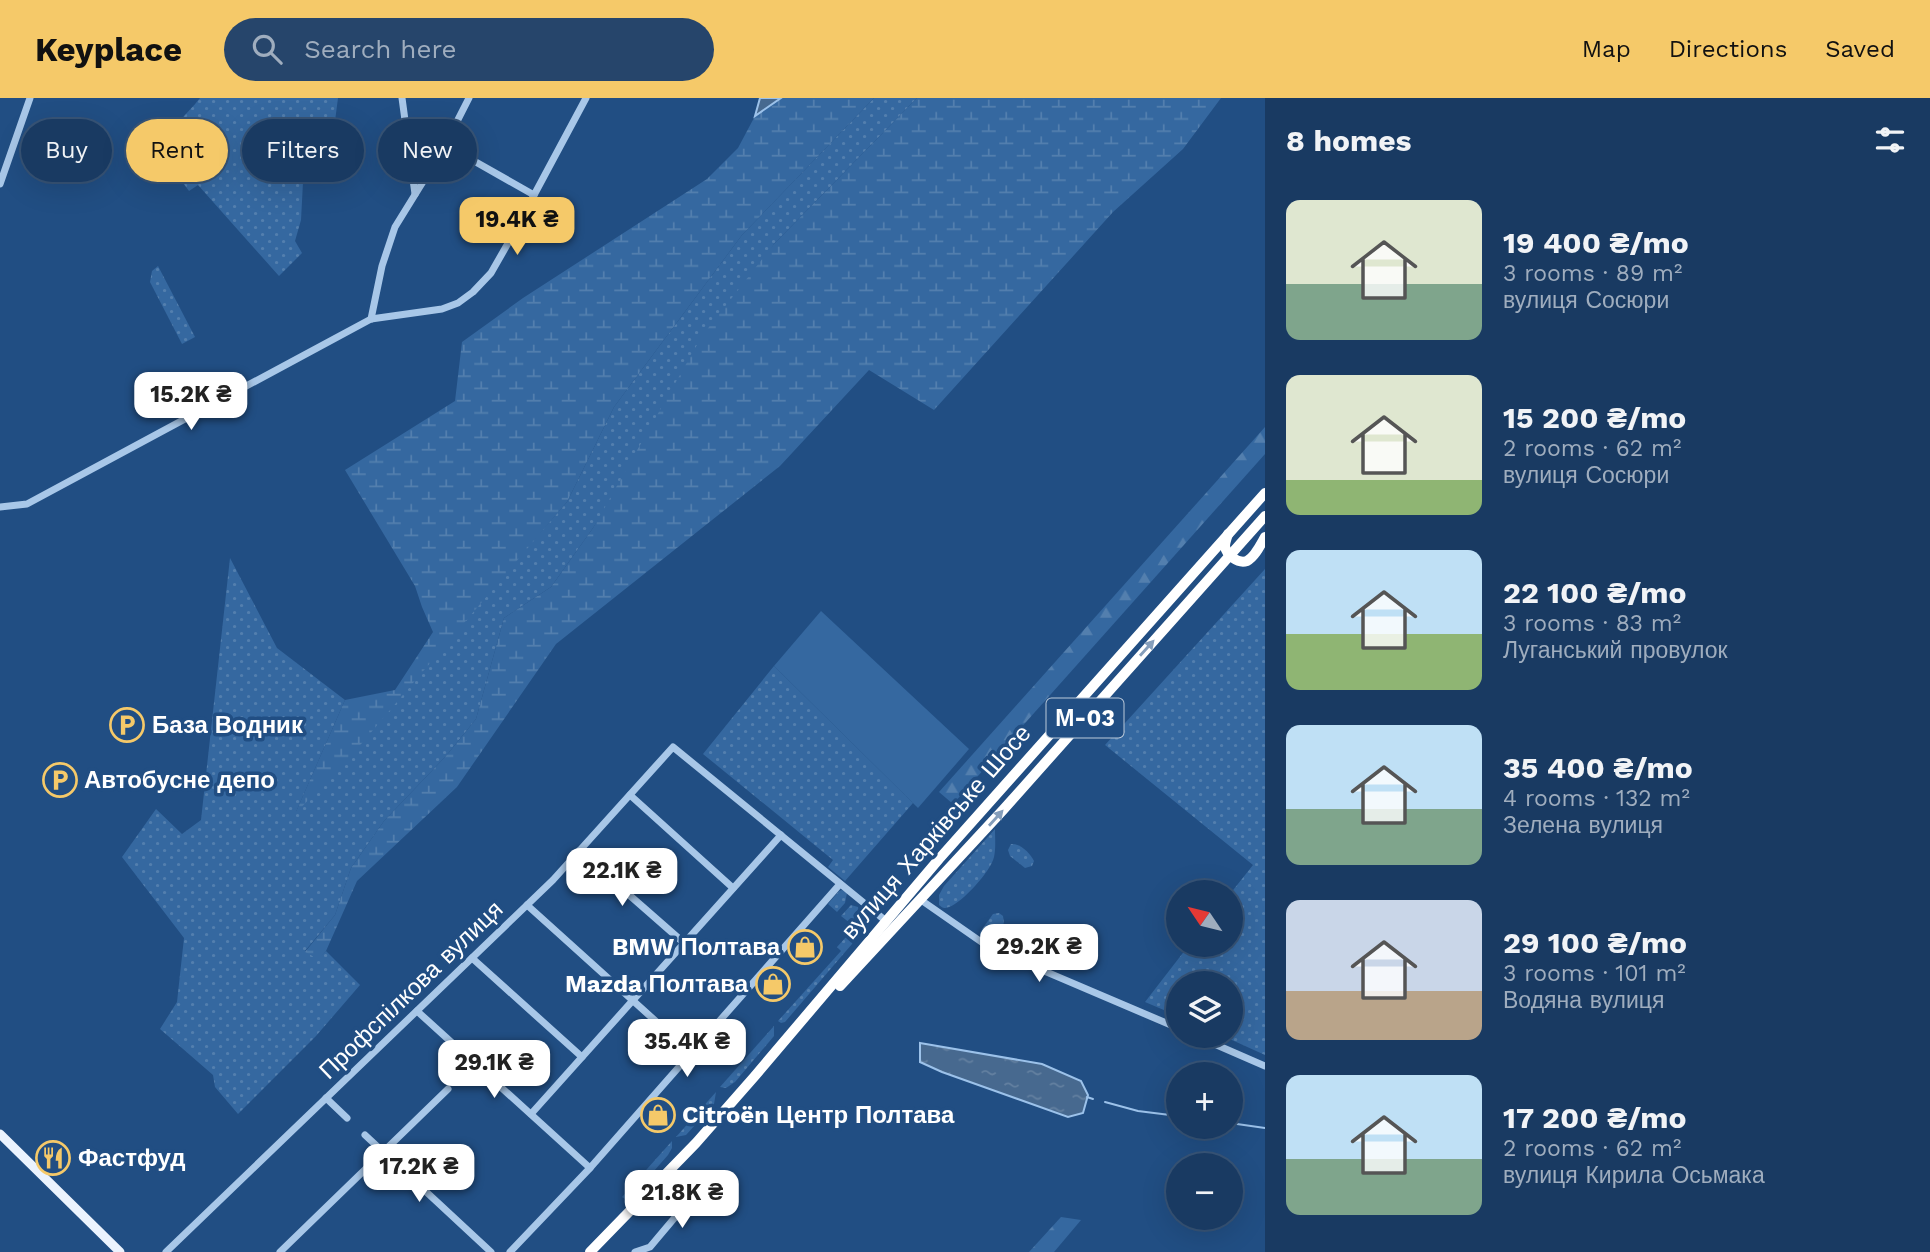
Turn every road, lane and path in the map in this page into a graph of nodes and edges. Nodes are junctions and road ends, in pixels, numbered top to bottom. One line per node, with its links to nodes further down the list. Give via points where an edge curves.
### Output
1 (30, 98): 6 (street)
2 (402, 98): 7 (street)
3 (469, 98): 7 (street)
4 (586, 98): 8 (street)
5 (477, 163): 8 (street)
6 (0, 184)
7 (415, 194): 9 (street, via 395,228)
8 (534, 195): 9 (street, via 491,273 473,292 442,309)
9 (371, 319): 11 (street, via 27,504)
10 (1265, 492): 13 (highway, вулиця Харківське Шосе / М-03)
11 (0, 507)
12 (1265, 516): 15 (highway, вулиця Харківське Шосе / М-03)
13 (1228, 534): 15 (highway, via 1225,547); 23 (highway, вулиця Харківське Шосе / М-03, via 954,842)
14 (1265, 537): 15 (highway, via 1246,561)
15 (1230, 556): 21 (highway, вулиця Харківське Шосе / М-03, one-way to 15)
16 (630, 795): 17 (street, Профспілкова вулиця, via 673,747); 18 (street, Профспілкова вулиця); 20 (street)
17 (781, 835): 19 (street); 20 (street)
18 (579, 851): 22 (street, Профспілкова вулиця); 24 (street)
19 (840, 884): 23 (street); 30 (street)
20 (733, 888): 24 (street)
21 (921, 900): 23 (highway, вулиця Харківське Шосе / М-03); 28 (street, via 990,948)
22 (527, 905): 25 (street, Профспілкова вулиця); 26 (street)
23 (890, 925): 47 (highway, вулиця Харківське Шосе / М-03, via 696,1143)
24 (684, 943): 26 (street)
25 (472, 958): 27 (street, Профспілкова вулиця); 31 (street)
26 (633, 1000): 30 (street); 31 (street)
27 (417, 1011): 34 (street, Профспілкова вулиця); 35 (street)
28 (1166, 1023)
29 (1224, 1048): 32 (street)
30 (691, 1053): 40 (street)
31 (582, 1057): 35 (street)
32 (1265, 1066)
33 (448, 1089): 39 (street)
34 (326, 1098): 36 (street); 43 (street, Профспілкова вулиця)
35 (531, 1114): 40 (street)
36 (347, 1118)
37 (0, 1134): 42 (main road)
38 (365, 1135): 39 (street)
39 (383, 1152): 44 (street); 45 (street)
40 (590, 1168): 46 (street)
41 (712, 1178): 48 (street, via 650,1247)
42 (120, 1252)
43 (166, 1252)
44 (280, 1252)
45 (491, 1252)
46 (510, 1252)
47 (590, 1252)
48 (635, 1252)

